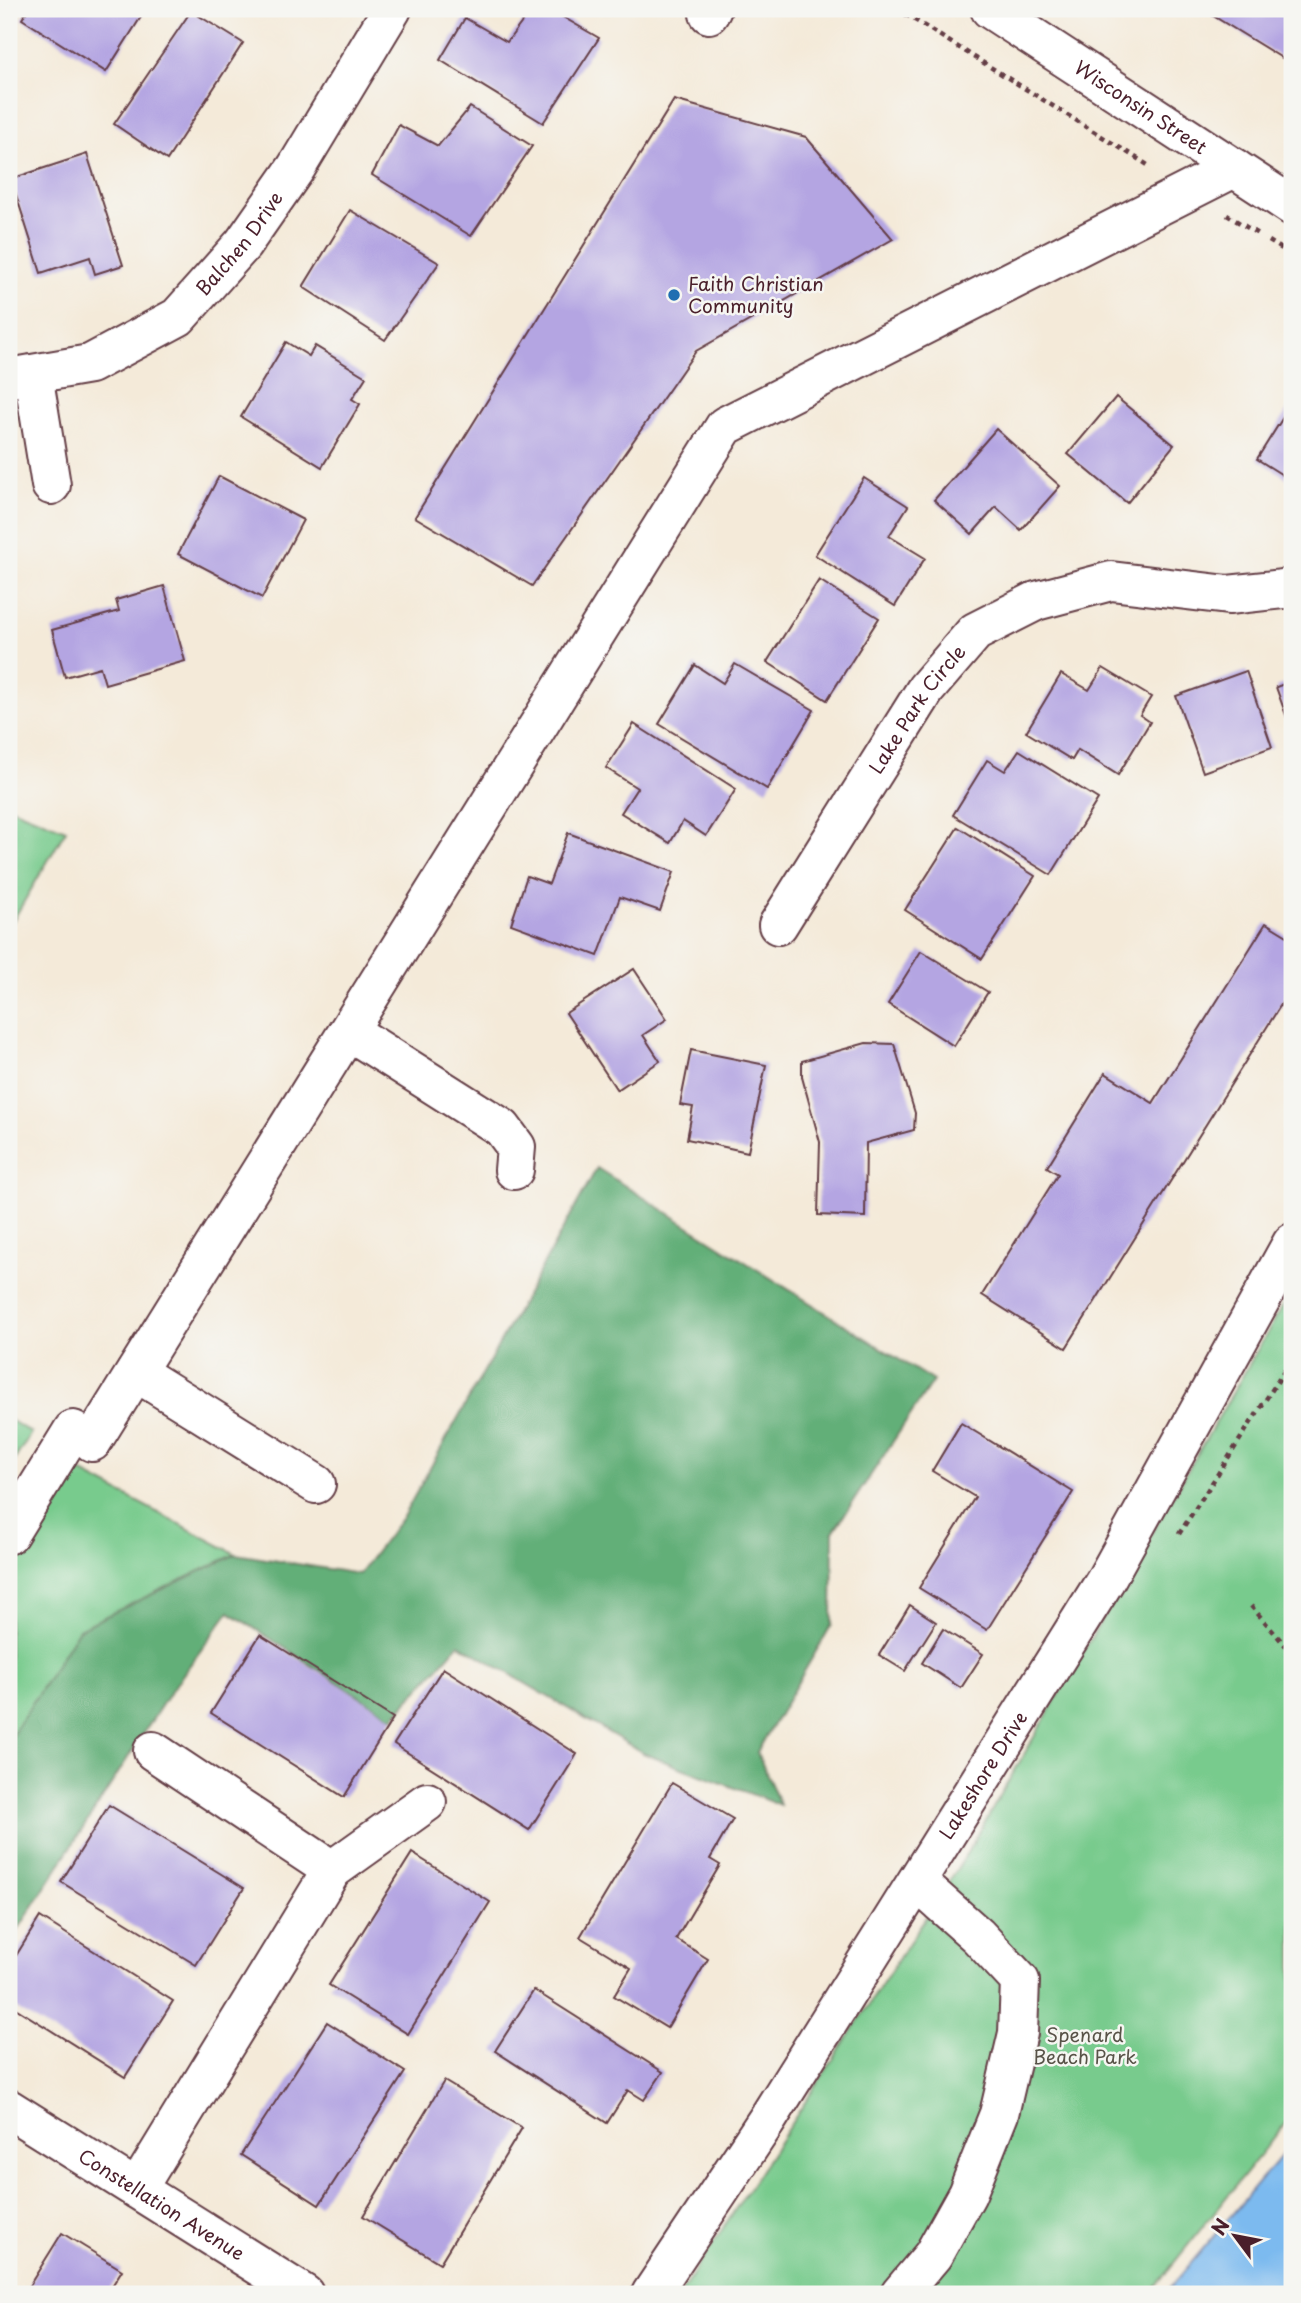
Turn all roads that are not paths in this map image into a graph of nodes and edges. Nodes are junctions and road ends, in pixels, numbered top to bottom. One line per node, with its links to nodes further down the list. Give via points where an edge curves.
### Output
1 (392, 9): 5 (street, Balchen Drive, via 281,190 243,244 178,317 90,364)
2 (990, 9): 3 (street, Wisconsin Street)
3 (1234, 168): 4 (street, Wisconsin Street); 9 (street, via 725,426)
4 (1292, 206)
5 (21, 376): 6 (street)
6 (51, 485)
7 (1292, 588): 8 (street, Lake Park Circle, via 1228,595 1111,582 1036,601 975,632 926,689)
8 (778, 925)
9 (349, 1031): 10 (street, via 502,1128 516,1147); 12 (street)
10 (514, 1170)
11 (1292, 1243): 18 (street, Lakeshore Drive, via 1105,1581)
12 (136, 1372): 13 (street); 14 (street)
13 (316, 1484)
14 (9, 1534)
15 (153, 1751): 17 (street)
16 (427, 1802): 17 (street)
17 (332, 1870): 20 (street)
18 (917, 1882): 22 (street, Lakeshore Drive); 23 (street, via 1020,1981 1018,2033 999,2114 967,2194 933,2255)
19 (13, 2120): 20 (street, Constellation Avenue)
20 (137, 2189): 21 (street, Constellation Avenue)
21 (304, 2294)
22 (651, 2294)
23 (900, 2294)

